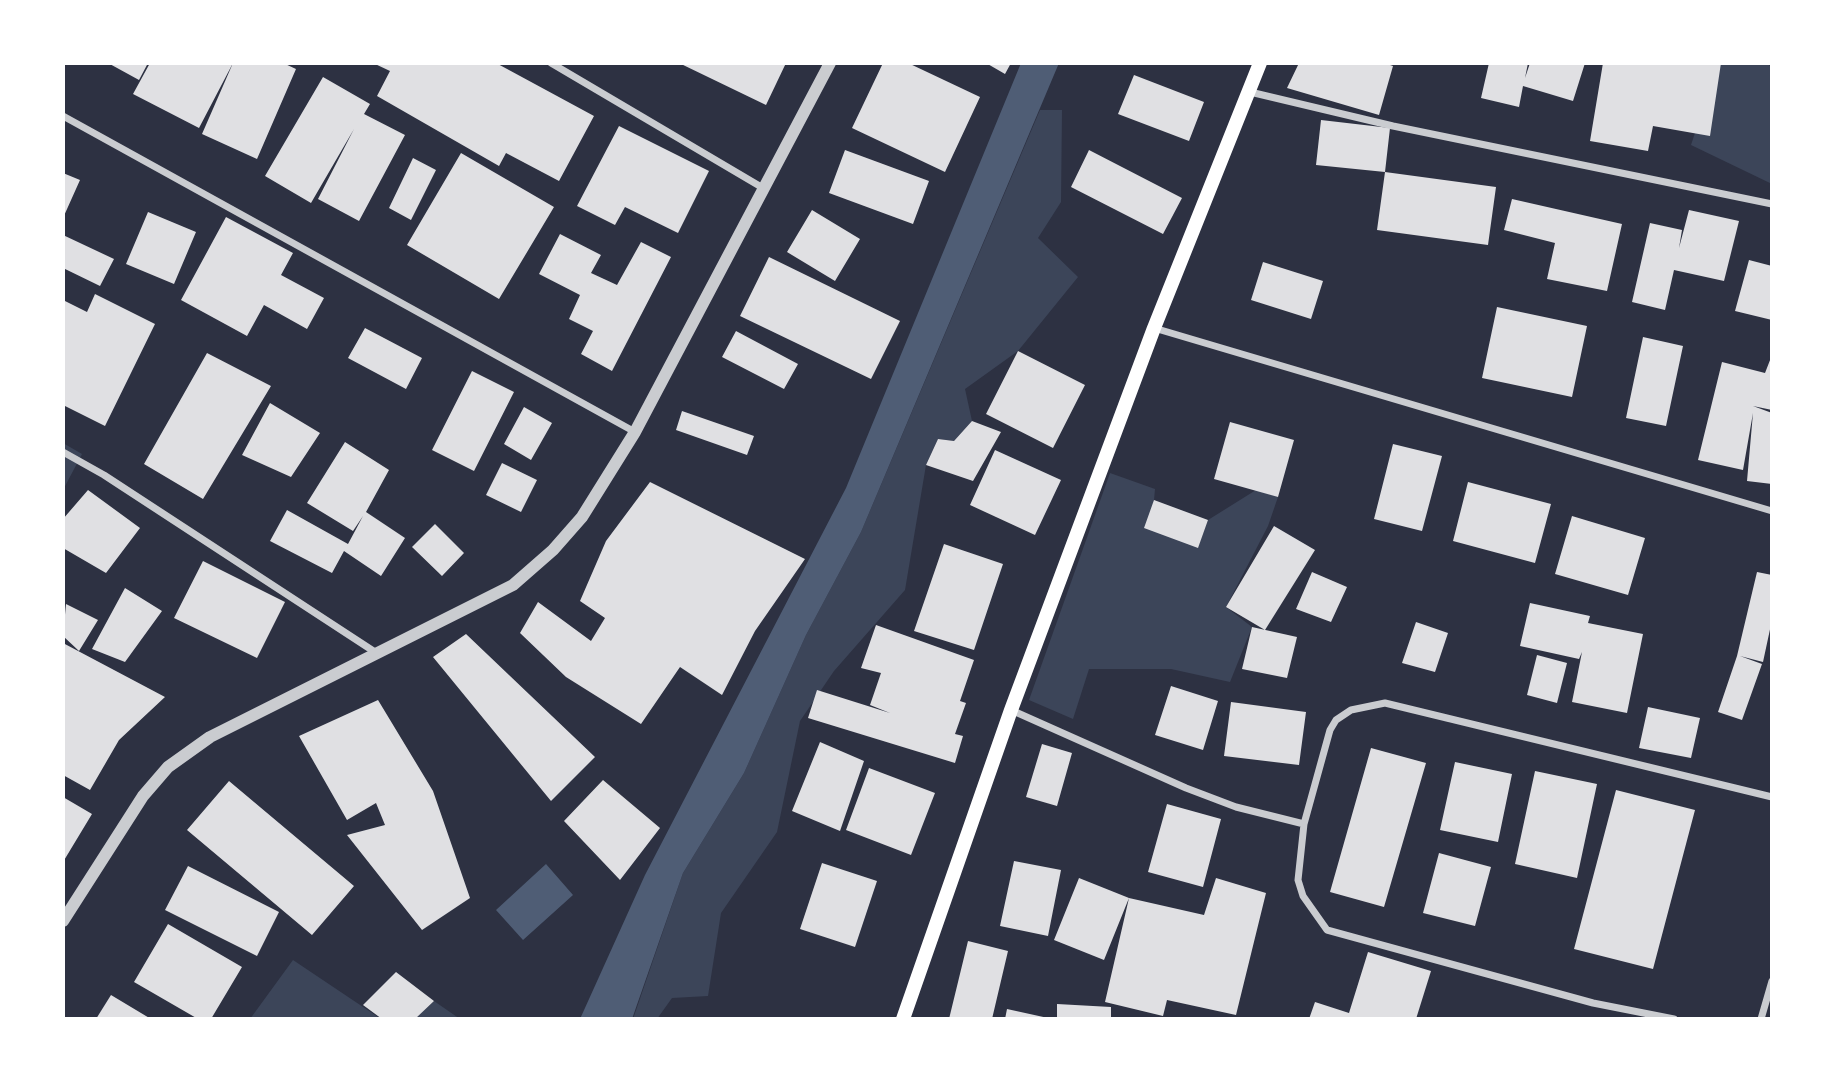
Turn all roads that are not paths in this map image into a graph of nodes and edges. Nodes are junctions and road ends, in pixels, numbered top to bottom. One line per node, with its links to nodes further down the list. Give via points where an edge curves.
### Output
1 (551, 63): 6 (street)
2 (830, 63): 6 (street)
3 (1260, 63): 4 (main road)
4 (1250, 93): 7 (street); 8 (main road)
5 (63, 116): 9 (street)
6 (763, 188): 9 (street)
7 (1772, 204)
8 (1154, 328): 11 (street); 13 (main road)
9 (635, 432): 12 (street, via 582,517 553,551 513,585)
10 (63, 452): 12 (street)
11 (1772, 511)
12 (379, 654): 16 (street, via 210,737 169,767 143,796)
13 (1011, 710): 15 (street, via 1198,793); 18 (main road)
14 (1772, 797): 15 (street, via 1385,703 1365,705 1336,720)
15 (1304, 824): 19 (street, via 1298,880 1303,896 1327,930 1566,997)
16 (63, 922)
17 (1772, 981): 20 (street)
18 (903, 1019)
19 (1674, 1019)
20 (1761, 1019)

